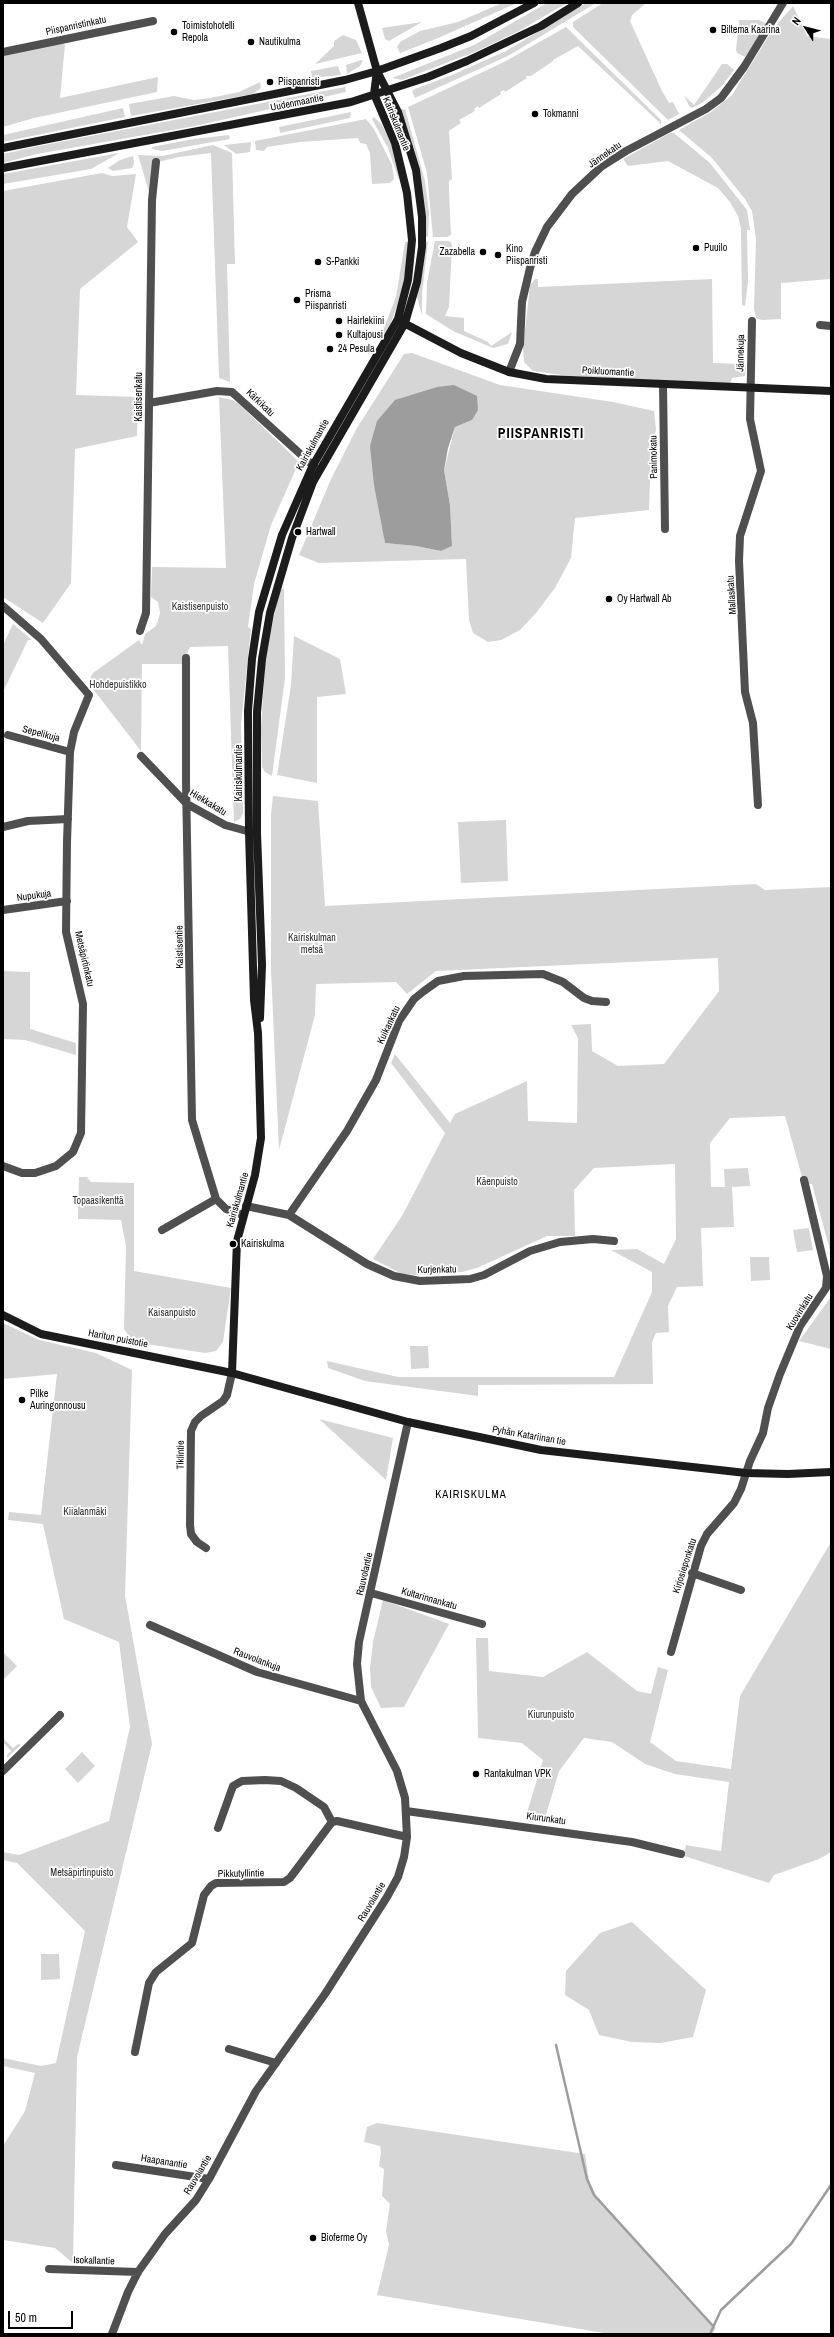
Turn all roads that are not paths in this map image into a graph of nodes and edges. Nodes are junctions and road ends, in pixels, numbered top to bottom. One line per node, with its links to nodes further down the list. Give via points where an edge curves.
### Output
1 (358, 3): 7 (street)
2 (534, 3): 7 (street, Uudenmaantie, via 471,36)
3 (578, 3): 8 (street, Uudenmaantie, via 541,26 488,52 428,77)
4 (783, 3): 18 (street, Jännekatu, via 722,98 602,166 572,194 547,227 534,252 522,302 520,344)
5 (153, 20): 6 (street, Piispanristinkatu)
6 (3, 52)
7 (377, 71): 8 (street, Kairiskulmantie); 9 (street, Kairiskulmantie); 10 (street, Uudenmaantie, via 294,92)
8 (388, 90): 9 (street, Uudenmaantie); 15 (street, Kairiskulmantie, via 398,112 416,170 422,218 420,268)
9 (374, 94): 12 (street, Uudenmaantie, via 346,103 243,124); 13 (street, Kairiskulmantie, via 395,143 404,173 411,218 410,263)
10 (3, 148)
11 (156, 162): 22 (street, Kaistisenkatu, via 152,200)
12 (3, 168)
13 (398, 319): 15 (street, Poikluomantie); 23 (street, Kairiskulmantie)
14 (752, 320): 20 (street, Jännekuja)
15 (405, 323): 18 (street, Poikluomantie, via 461,353); 23 (street, Kairiskulmantie)
16 (820, 325): 17 (street)
17 (831, 326)
18 (509, 372): 19 (street, Poikluomantie, via 546,378)
19 (663, 384): 20 (street, Poikluomantie); 24 (street, Panimokatu)
20 (751, 386): 21 (street, Poikluomantie); 32 (street, Mallaskatu, via 750,419 761,471 740,536 739,562 745,692 753,722)
21 (831, 391)
22 (149, 403): 23 (street, Kärkikatu, via 217,391 232,392); 26 (street, Kaistisenkatu, via 146,614)
23 (315, 469): 35 (street, Kairiskulmantie, via 270,613 262,659 257,712)
24 (665, 529)
25 (3, 606): 29 (street, Metsäpirtinkatu, via 41,639 89,695 74,732)
26 (140, 631)
27 (186, 658): 31 (street, Kaistisentie)
28 (8, 735): 29 (street, Sepelikuja)
29 (70, 752): 33 (street, Metsäpirtinkatu)
30 (141, 756): 31 (street, Hiekkakatu)
31 (187, 804): 35 (street, Hiekkakatu, via 225,825); 41 (street, Kaistisentie, via 192,1120)
32 (758, 805)
33 (68, 819): 34 (street, via 28,821); 36 (street, Metsäpirtinkatu)
34 (3, 827)
35 (253, 833): 42 (street, Kairiskulmantie, via 262,965 258,1033 261,1138 256,1175)
36 (67, 901): 37 (street, Nupukuja); 39 (street, Metsäpirtinkatu, via 67,940 82,1004 79,1140 68,1157 49,1169 22,1173)
37 (3, 910)
38 (606, 1002): 44 (street, Kuikankatu, via 584,998 563,982 542,974 464,976 438,981 414,999 400,1021 376,1080 347,1131)
39 (3, 1166)
40 (804, 1180): 51 (street, Kuovinkatu, via 827,1276 826,1288 800,1326 780,1374 763,1432)
41 (216, 1199): 43 (street, via 226,1209); 45 (street)
42 (246, 1206): 43 (street, Kairiskulmantie); 44 (street, Kurjenkatu)
43 (243, 1215): 48 (street, Kairiskulmantie, via 237,1241)
44 (289, 1215): 46 (street, Kurjenkatu, via 367,1264 394,1276 420,1281 470,1279 484,1275 530,1251 560,1242 593,1239)
45 (162, 1230)
46 (614, 1241)
47 (3, 1315): 48 (street, Haritun puistotie, via 41,1334)
48 (232, 1373): 49 (street, Pyhän Katariinan tie); 52 (street, Tiklintie, via 223,1401 201,1416 191,1431 191,1530 197,1542)
49 (408, 1422): 51 (street, Pyhän Katariinan tie, via 541,1450); 55 (street, Rauvolantie)
50 (831, 1472): 51 (street, Pyhän Katariinan tie)
51 (746, 1473): 53 (street, Kirjosieponkatu, via 734,1503 707,1534)
52 (206, 1548)
53 (692, 1573): 54 (street); 58 (street, Kirjosieponkatu)
54 (741, 1590)
55 (371, 1593): 56 (street, Kultarinnankatu); 59 (street, Rauvolantie, via 357,1664)
56 (482, 1624)
57 (150, 1625): 59 (street, Rauvolankuja, via 258,1672)
58 (671, 1652)
59 (361, 1701): 62 (street, Rauvolantie, via 396,1772)
60 (60, 1715): 61 (street)
61 (3, 1771)
62 (406, 1811): 65 (street, Rauvolantie); 66 (street, Kiurunkatu, via 632,1842)
63 (332, 1822): 64 (street, via 324,1808 296,1788 281,1781 242,1781 233,1786); 65 (street); 68 (street, Pikkutyllintie, via 290,1878 284,1882 216,1883 207,1890 192,1943 156,1972 149,1983)
64 (218, 1828)
65 (407, 1837): 69 (street, Rauvolantie, via 398,1877 387,1897 325,1994)
66 (680, 1854)
67 (229, 2049): 69 (street)
68 (135, 2052)
69 (276, 2063): 71 (street, Rauvolantie, via 243,2113)
70 (116, 2165): 71 (street, Haapanantie)
71 (209, 2179): 73 (street, Rauvolantie, via 196,2200 165,2234)
72 (49, 2269): 73 (street, Isokallantie)
73 (138, 2272): 74 (street, Rauvolantie)
74 (112, 2334)

